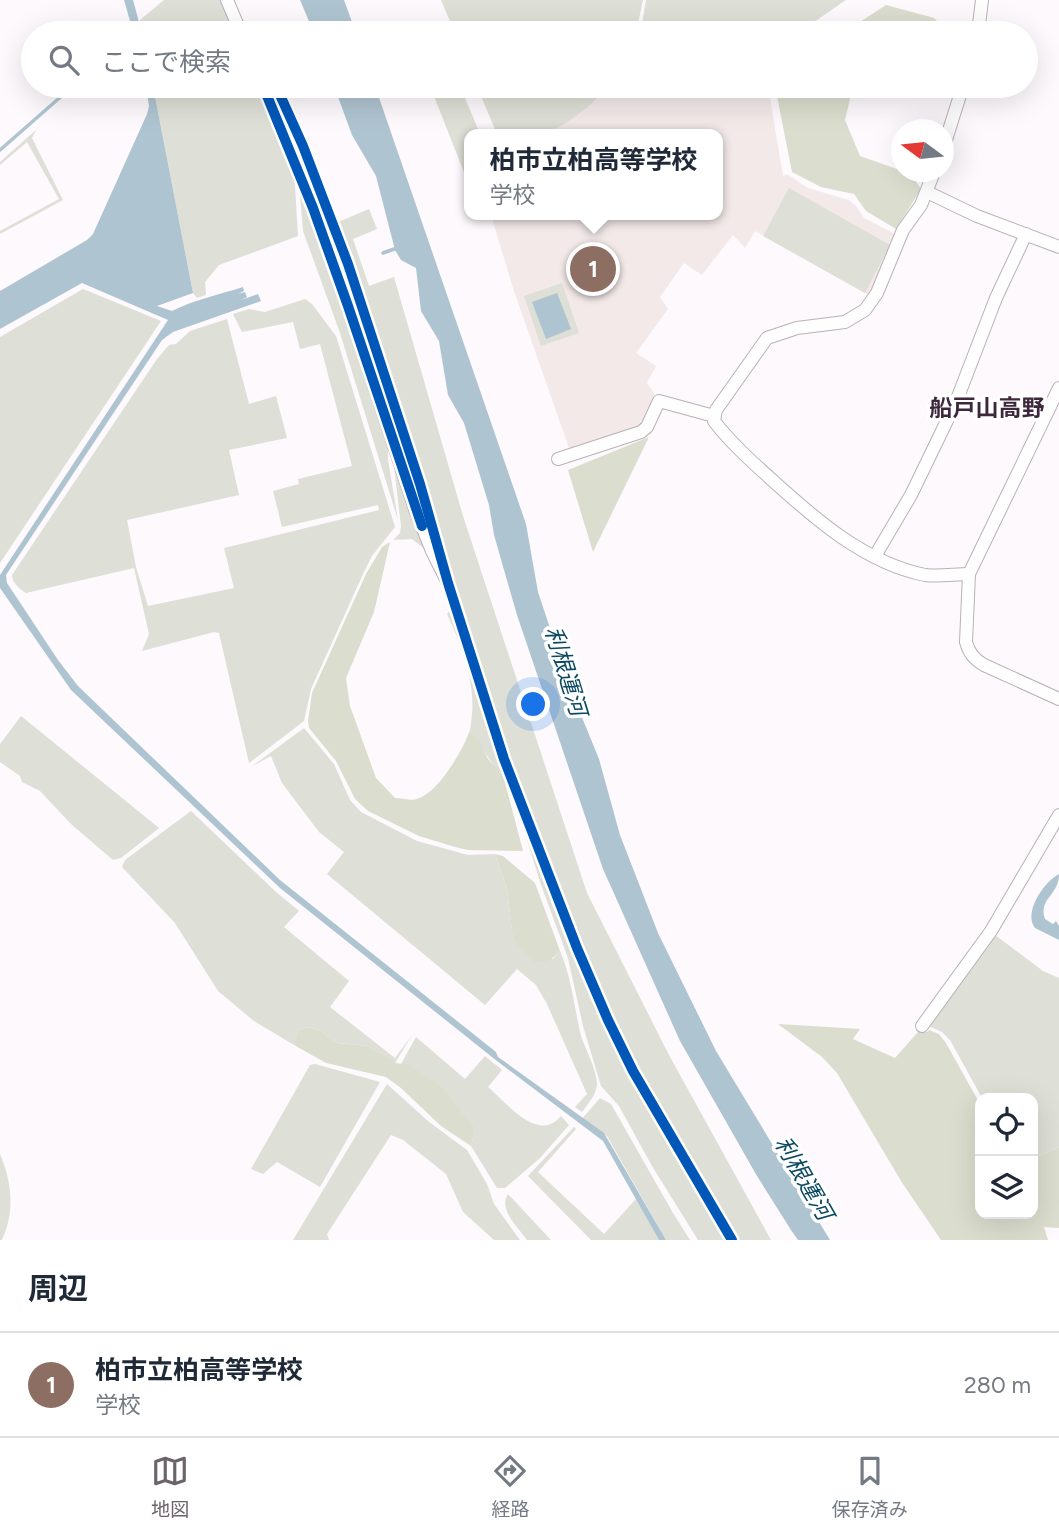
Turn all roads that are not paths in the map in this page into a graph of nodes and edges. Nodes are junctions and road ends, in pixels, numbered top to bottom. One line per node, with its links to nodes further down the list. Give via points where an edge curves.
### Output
1 (227, 0): 3 (street)
2 (982, 0): 4 (street)
3 (236, 21)
4 (979, 21)
5 (268, 98): 18 (street, via 313,208 415,509 449,583)
6 (959, 98): 7 (street)
7 (952, 119)
8 (930, 182): 9 (street)
9 (927, 192): 10 (street); 13 (street, via 903,230 877,293 865,310 845,321 767,338)
10 (1026, 234): 11 (street); 15 (street, via 956,402)
11 (1059, 247)
12 (1059, 388): 16 (street)
13 (714, 416): 14 (street, via 659,401 641,432); 15 (street, via 720,429 804,508)
14 (558, 459)
15 (875, 556): 16 (street, via 930,576)
16 (969, 574): 17 (street, via 968,650 984,665)
17 (1059, 699)
18 (504, 759)
19 (1059, 815): 20 (street, via 991,931)
20 (922, 1026)

